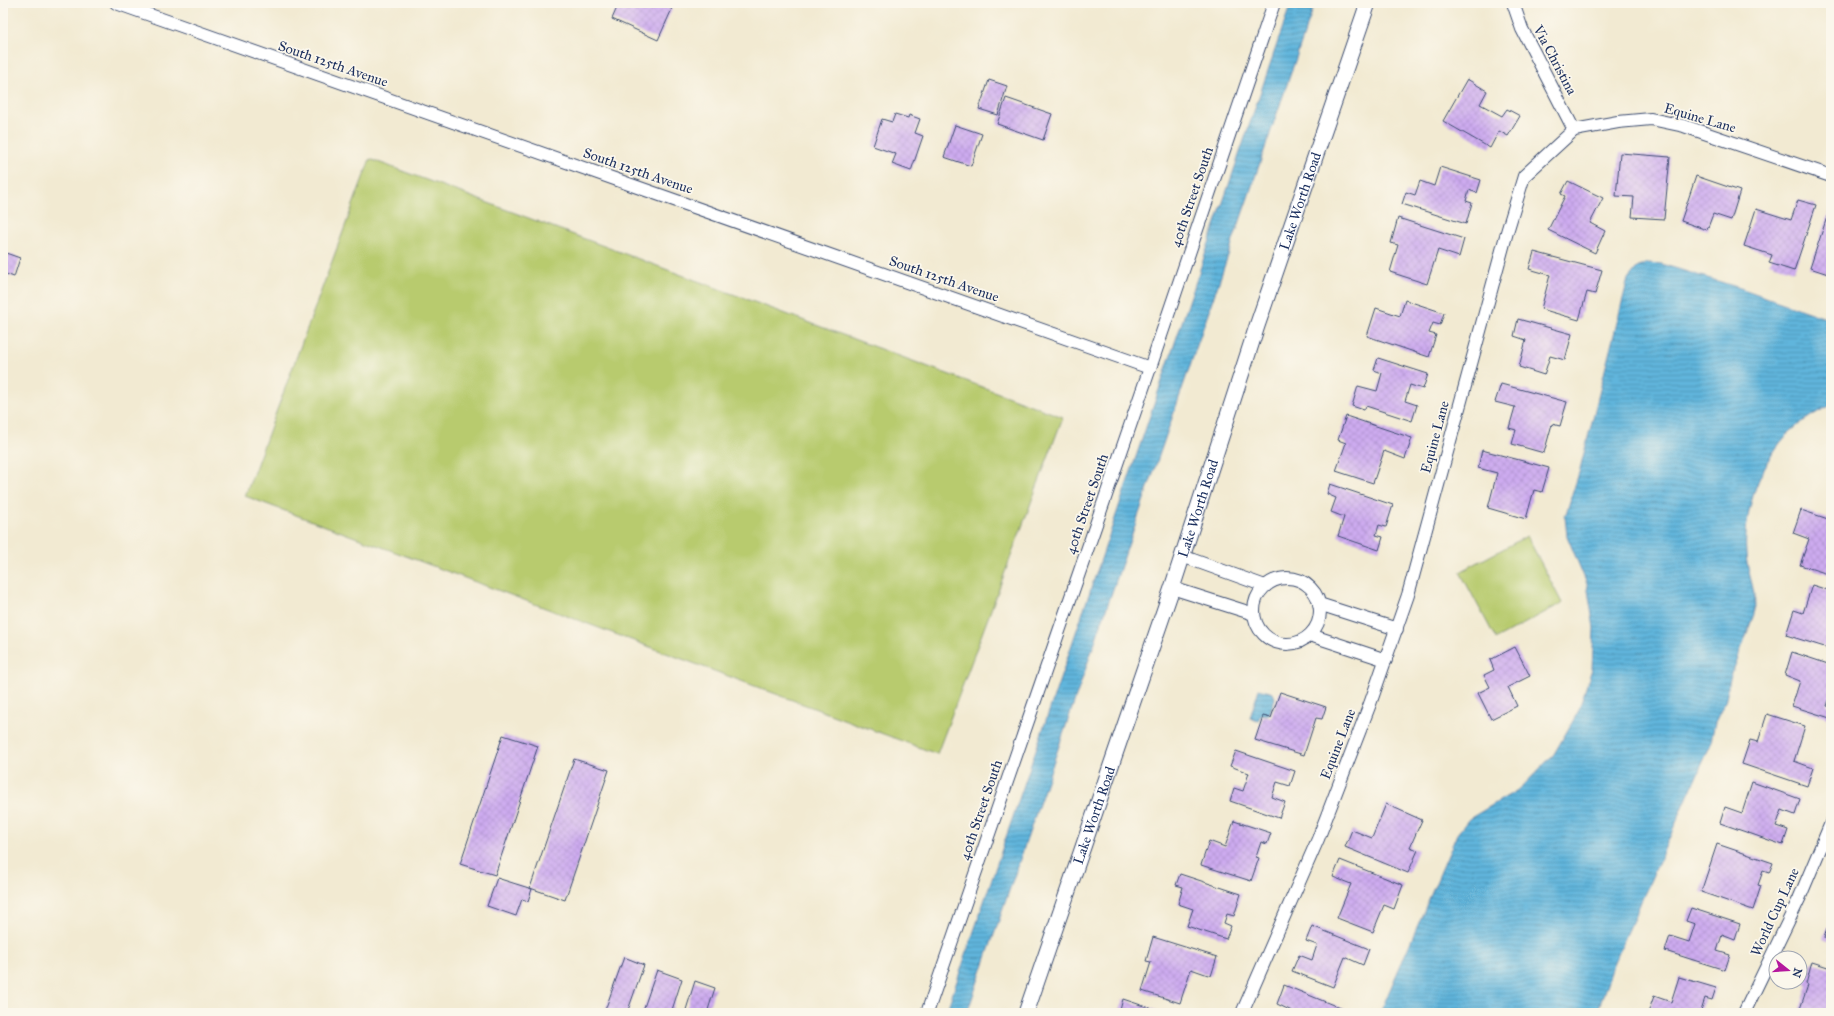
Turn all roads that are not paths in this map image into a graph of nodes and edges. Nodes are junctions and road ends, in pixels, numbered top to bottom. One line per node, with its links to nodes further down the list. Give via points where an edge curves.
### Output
1 (116, 3): 7 (street, South 125th Avenue)
2 (1274, 3): 7 (street, 40th Street South)
3 (1368, 3): 8 (street, Lake Worth Road)
4 (1513, 3): 5 (street, Via Christina, via 1522,29)
5 (1574, 130): 6 (street, Equine Lane, via 1651,119 1684,126); 13 (street, Equine Lane, via 1524,176)
6 (1831, 176)
7 (1150, 368): 17 (street, 40th Street South)
8 (1182, 556): 9 (street); 10 (street, Lake Worth Road)
9 (1265, 586): 11 (street, via 1274,580 1297,580 1315,593); 12 (street, via 1254,604)
10 (1172, 588): 12 (street); 18 (street, Lake Worth Road)
11 (1319, 604): 13 (street); 14 (street, via 1318,621)
12 (1254, 614): 14 (street, via 1262,634 1276,642 1291,644)
13 (1397, 628): 15 (street, Equine Lane)
14 (1310, 635): 15 (street)
15 (1386, 660): 19 (street, Equine Lane, via 1318,839)
16 (1831, 822): 20 (street, World Cup Lane, via 1799,899)
17 (927, 1013)
18 (1026, 1013)
19 (1242, 1013)
20 (1744, 1013)

